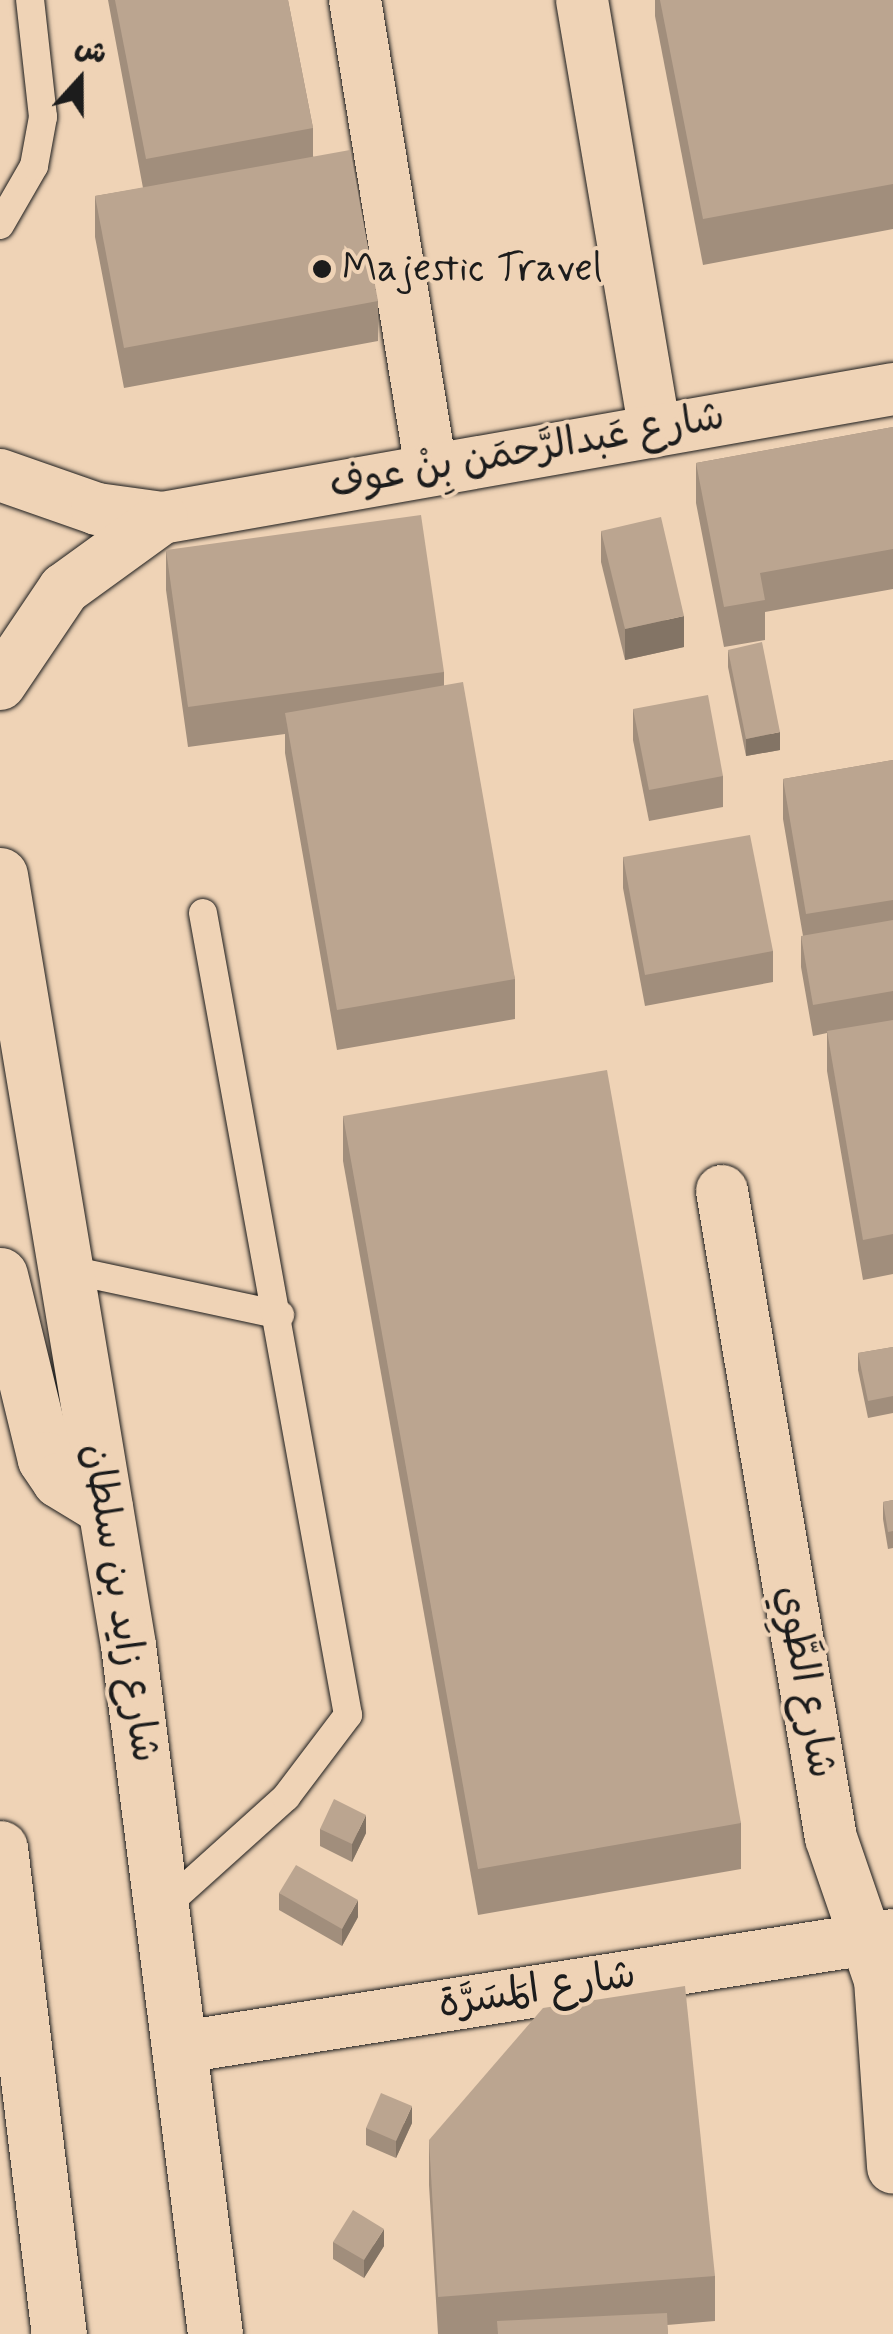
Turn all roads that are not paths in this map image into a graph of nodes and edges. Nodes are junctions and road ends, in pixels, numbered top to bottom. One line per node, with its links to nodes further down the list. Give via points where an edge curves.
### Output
1 (30, 0): 4 (lane, via 43,117 34,166)
2 (355, 0): 7 (street)
3 (582, 0): 6 (street)
4 (0, 225)
5 (893, 389): 6 (street, شارع عَبدالرَّحمَن بِنْ عوف)
6 (654, 426): 7 (street, شارع عَبدالرَّحمَن بِنْ عوف)
7 (432, 468): 9 (street, شارع عَبدالرَّحمَن بِنْ عوف)
8 (0, 475): 9 (street, شارع عَبدالرَّحمَن بِنْ عوف, via 97,509)
9 (162, 518): 10 (street, شارع عَبدالرَّحمَن بِنْ عوف, via 64,590)
10 (0, 684)
11 (2, 902): 13 (highway, شارع زايد بن سلطان)
12 (203, 913): 18 (lane)
13 (8, 990): 14 (highway, شارع زايد بن سلطان)
14 (14, 1049): 16 (highway, شارع زايد بن سلطان)
15 (722, 1191): 22 (street, شارع الطَّوِي, via 832,1838)
16 (66, 1269): 18 (lane); 19 (highway, شارع زايد بن سلطان)
17 (0, 1275): 19 (highway, via 44,1459 58,1480)
18 (280, 1315): 21 (lane, via 348,1715 286,1797)
19 (106, 1508): 21 (highway, شارع زايد بن سلطان)
20 (0, 1848): 26 (highway)
21 (165, 1906): 23 (highway, شارع زايد بن سلطان)
22 (882, 1937): 23 (street, شارع المَسَرَّة); 24 (street, شارع الطَّوِي)
23 (182, 2047): 25 (highway, شارع زايد بن سلطان)
24 (893, 2168)
25 (222, 2331)
26 (59, 2334)

